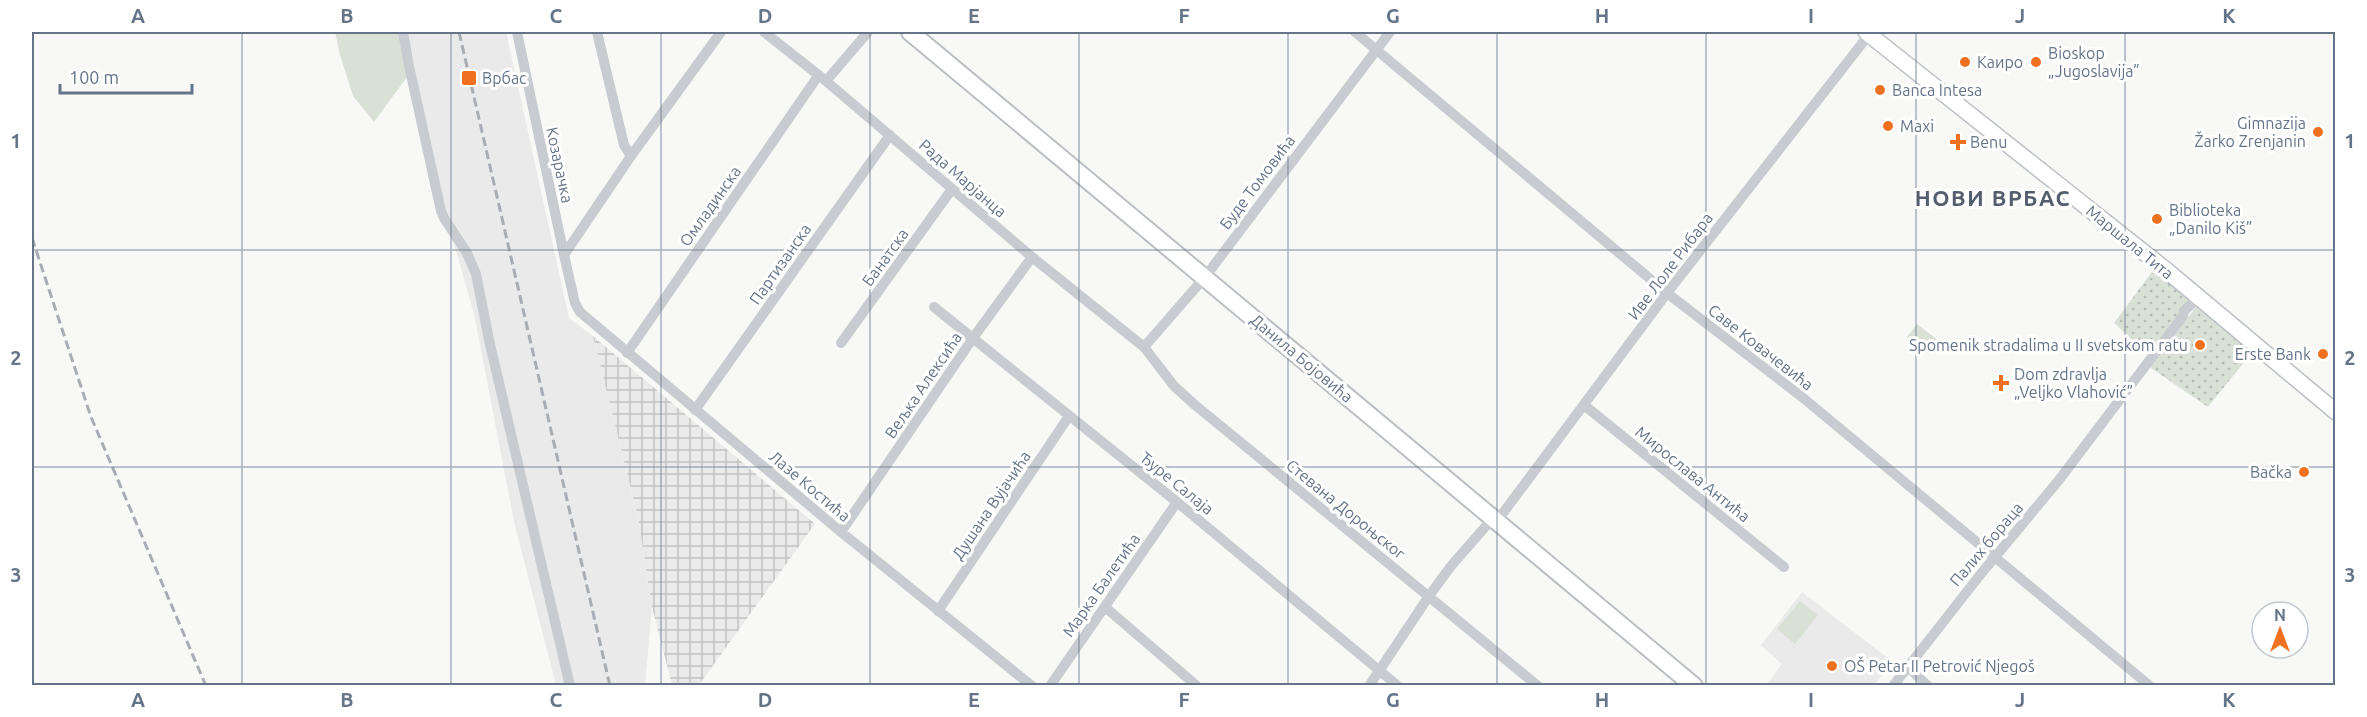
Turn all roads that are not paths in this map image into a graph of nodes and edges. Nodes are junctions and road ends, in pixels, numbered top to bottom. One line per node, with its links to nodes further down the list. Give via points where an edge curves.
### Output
1 (403, 32): 41 (street, via 441,211 476,274)
2 (518, 32): 16 (street, Козарачка)
3 (597, 32): 14 (street, via 624,145)
4 (721, 32): 14 (street)
5 (764, 32): 12 (street, Рада Марјанца)
6 (868, 32): 12 (street, Омладинска)
7 (910, 32): 18 (main road, Данила Бојовића)
8 (1355, 32): 11 (street, Саве Ковачевића)
9 (1390, 32): 11 (street, Буде Томовића)
10 (1869, 32): 19 (street, Иве Лоле Рибара); 22 (street, Маршала Тита)
11 (1376, 49): 18 (street, Буде Томовића); 19 (street, Саве Ковачевића)
12 (822, 78): 13 (street, Рада Марјанца); 26 (street, Омладинска)
13 (890, 135): 15 (street, Рада Марјанца); 28 (street, Партизанска)
14 (631, 156): 16 (street)
15 (952, 189): 17 (street, Рада Марјанца); 24 (street, Банатска)
16 (564, 255): 20 (street, Козарачка)
17 (1032, 257): 23 (street, Вељка Алексића); 25 (street, Рада Марјанца)
18 (1204, 277): 25 (street, Буде Томовића); 32 (main road, Данила Бојовића)
19 (1667, 293): 27 (street, Иве Лоле Рибара); 34 (street, Саве Ковачевића, via 1802,397)
20 (575, 303): 26 (street, Лазе Костића, via 587,319)
21 (934, 307): 23 (street, Ђуре Салаја)
22 (2191, 307): 29 (street, Маршала Тита); 34 (street, Палих бораца, via 2059,480)
23 (973, 338): 30 (street, Ђуре Салаја); 33 (street, Вељка Алексића)
24 (842, 343)
25 (1143, 347): 36 (street, Стевана Дороњског, via 1195,405)
26 (627, 353): 28 (street, Лазе Костића)
27 (1584, 405): 32 (street, Иве Лоле Рибара); 35 (street, Мирослава Антића)
28 (694, 410): 33 (street, Лазе Костића)
29 (2336, 412)
30 (1069, 416): 31 (street, Ђуре Салаја); 38 (street, Душана Вујачића)
31 (1177, 502): 37 (street, Марка Балетића); 40 (street, Ђуре Салаја)
32 (1495, 519): 36 (street, Иве Лоле Рибара); 48 (main road, Данила Бојовића)
33 (841, 532): 38 (street, Лазе Костића)
34 (1994, 557): 39 (street, Палих бораца); 51 (street, Саве Ковачевића)
35 (1784, 567)
36 (1429, 596): 40 (street, Иве Лоле Рибара); 47 (street, Стевана Дороњског)
37 (1106, 607): 43 (street, Марка Балетића); 44 (street)
38 (938, 611): 42 (street, Лазе Костића)
39 (1907, 666): 49 (street, Палих бораца); 50 (street)
40 (1380, 671): 45 (street, Иве Лоле Рибара); 46 (street, Ђуре Салаја)
41 (570, 686)
42 (1032, 686)
43 (1050, 686)
44 (1197, 686)
45 (1370, 686)
46 (1398, 686)
47 (1538, 686)
48 (1694, 686)
49 (1893, 686)
50 (1928, 686)
51 (2150, 686)

